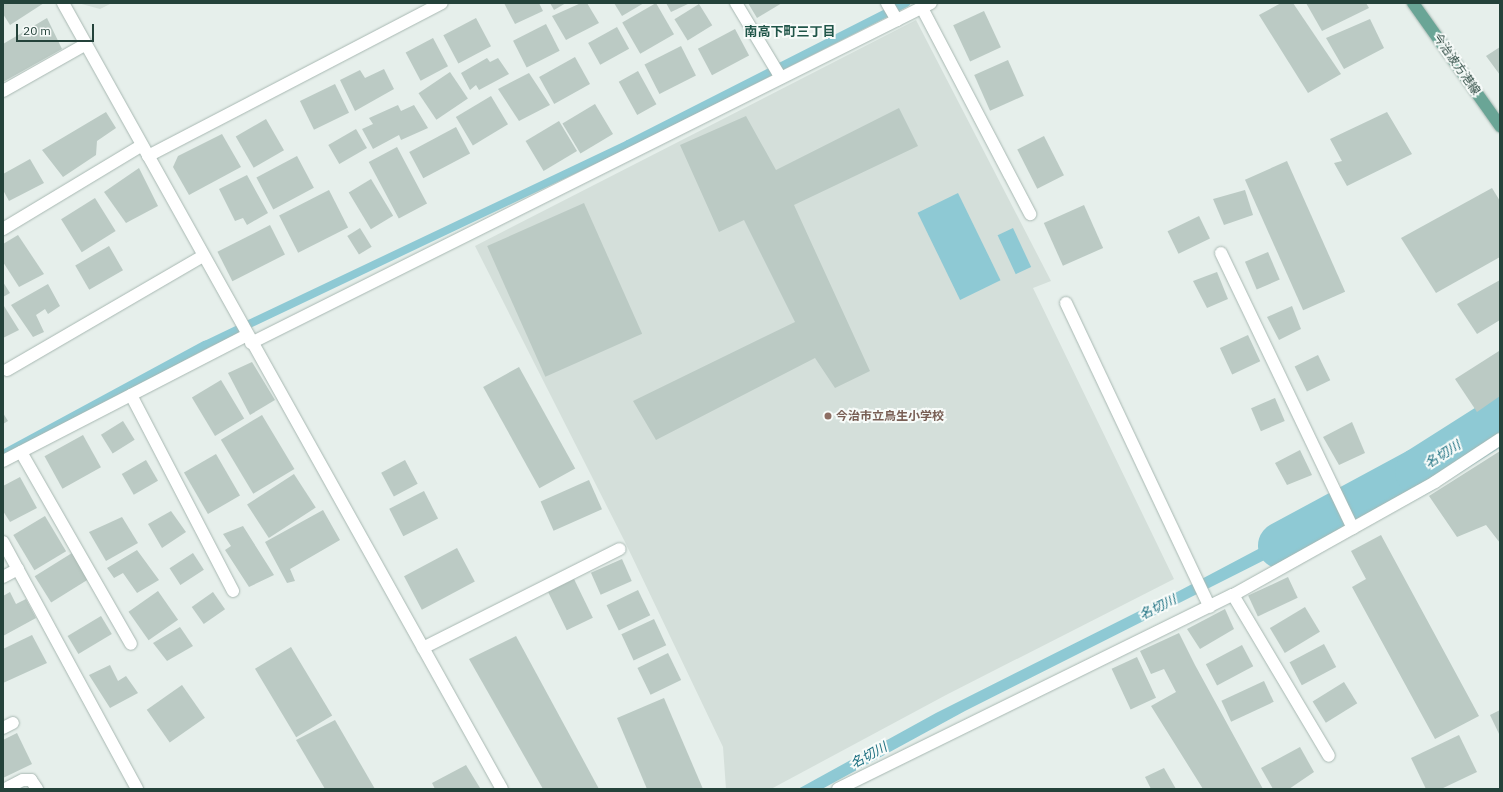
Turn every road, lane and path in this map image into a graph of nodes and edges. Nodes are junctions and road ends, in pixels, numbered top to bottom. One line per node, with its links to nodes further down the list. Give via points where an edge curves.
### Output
1 (63, 3): 8 (street)
2 (442, 3): 13 (street)
3 (736, 3): 9 (street)
4 (887, 3): 7 (street)
5 (1413, 3): 11 (main road, 今治波方港線)
6 (927, 5): 7 (street); 14 (street)
7 (897, 20): 9 (street)
8 (86, 44): 10 (street); 12 (street)
9 (781, 78): 19 (street)
10 (3, 91)
11 (1500, 126)
12 (142, 145): 13 (street); 15 (street)
13 (148, 156): 17 (street)
14 (1030, 214)
15 (3, 229)
16 (1221, 253): 25 (street)
17 (203, 256): 19 (street); 20 (street)
18 (1066, 303): 32 (street)
19 (249, 339): 21 (street); 34 (street)
20 (7, 370)
21 (131, 395): 23 (street); 30 (street)
22 (1500, 439): 25 (street, via 1435,482)
23 (21, 452): 24 (street); 33 (street)
24 (3, 461)
25 (1353, 528): 31 (street)
26 (3, 542): 28 (street)
27 (620, 549): 34 (street)
28 (18, 569): 29 (street); 38 (street)
29 (3, 577)
30 (233, 591)
31 (1233, 595): 32 (street); 35 (street)
32 (1210, 607): 40 (street)
33 (131, 644)
34 (423, 648): 39 (street)
35 (1328, 756)
36 (5, 789): 37 (street, via 23,780 31,780)
37 (37, 789)
38 (137, 789)
39 (502, 789)
40 (838, 789)

